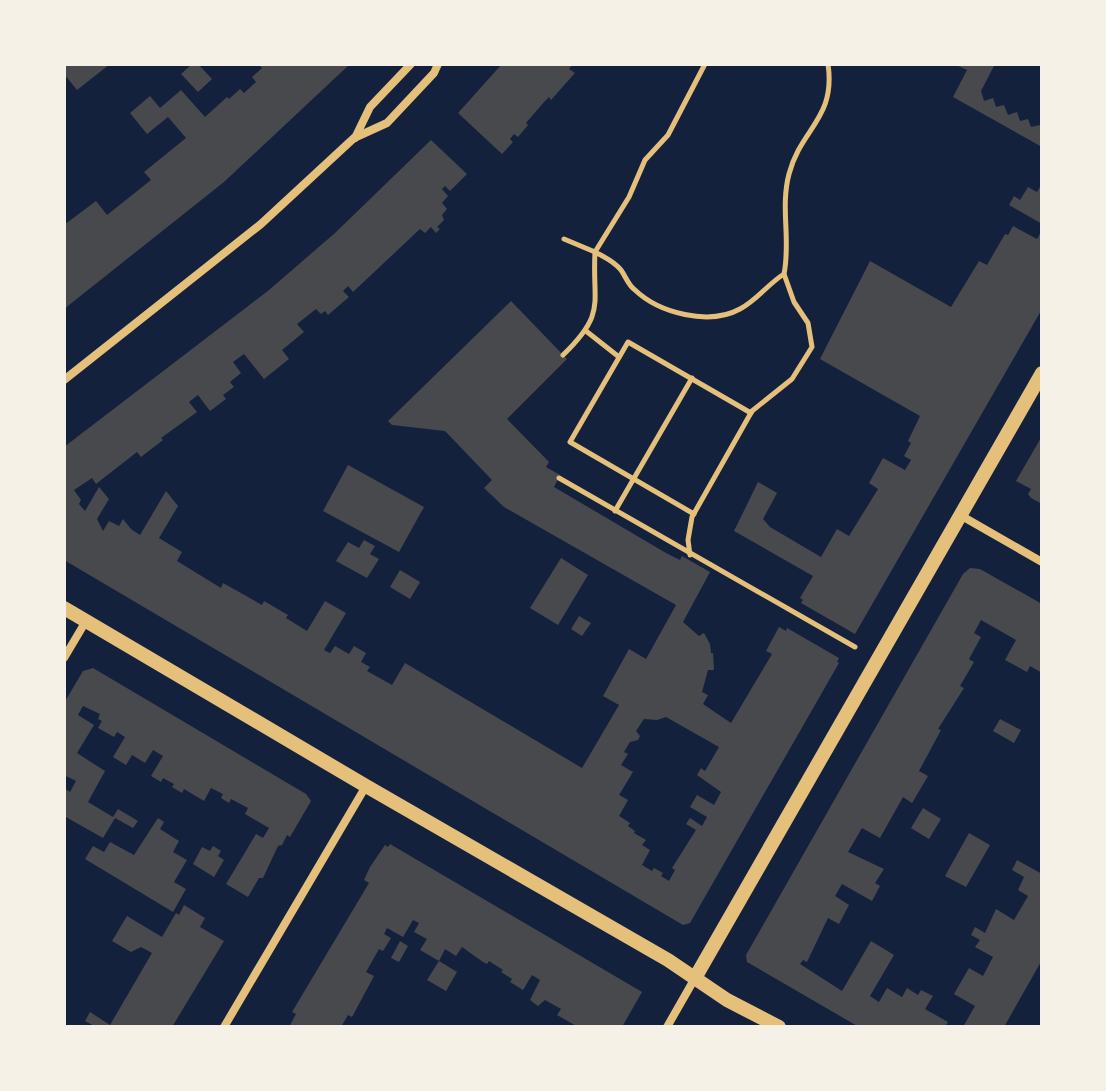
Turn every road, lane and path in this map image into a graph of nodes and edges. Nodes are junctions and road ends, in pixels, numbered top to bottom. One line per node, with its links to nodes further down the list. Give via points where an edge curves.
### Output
1 (411, 64): 5 (street, via 370,107)
2 (438, 64): 5 (street, via 387,123)
3 (705, 64): 7 (path)
4 (828, 64): 8 (path, via 824,112 789,171 783,200)
5 (354, 138): 14 (street, via 261,224)
6 (564, 239): 7 (path)
7 (595, 252): 8 (path, via 614,262 650,304 686,314 737,311); 9 (path, via 595,312)
8 (784, 274): 15 (path, via 808,323 812,347 792,379)
9 (586, 331): 10 (path); 11 (path)
10 (563, 355)
11 (619, 357): 13 (path, via 628,342); 17 (path, via 570,442)
12 (1042, 373): 20 (street)
13 (692, 378): 15 (path); 17 (path)
14 (64, 380)
15 (751, 413): 19 (path)
16 (559, 478): 18 (path)
17 (633, 479): 18 (path); 19 (path)
18 (615, 511): 21 (path)
19 (694, 514): 21 (path, via 688,528)
20 (960, 515): 22 (street); 28 (street)
21 (690, 555): 25 (path)
22 (1042, 562)
23 (64, 608): 24 (street)
24 (86, 621): 26 (street); 27 (street)
25 (855, 647)
26 (64, 658)
27 (366, 786): 28 (street); 29 (street)
28 (695, 978): 30 (street); 31 (street)
29 (224, 1027)
30 (667, 1027)
31 (779, 1027)

